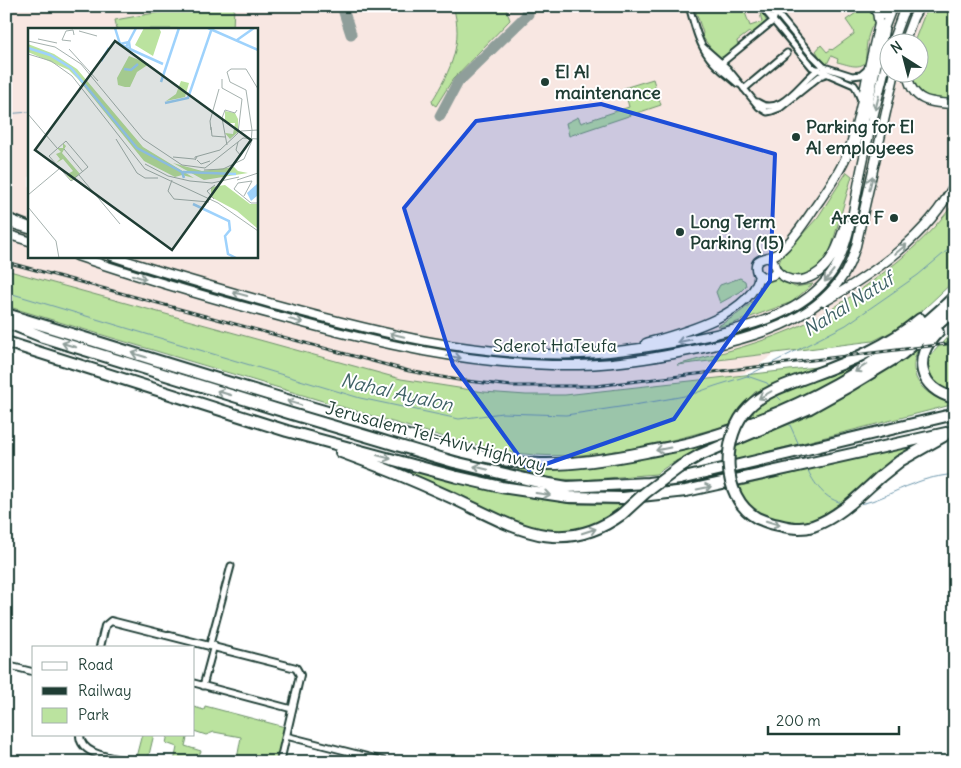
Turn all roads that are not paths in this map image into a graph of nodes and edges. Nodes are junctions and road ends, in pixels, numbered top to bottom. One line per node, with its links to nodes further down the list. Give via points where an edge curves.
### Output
1 (689, 6): 12 (street)
2 (761, 6): 8 (street)
3 (907, 6): 9 (main road)
4 (920, 7): 10 (main road); 11 (main road)
5 (772, 8): 8 (street); 16 (street, via 818,62)
6 (874, 8): 7 (main road, via 883,15); 15 (main road, via 879,24)
7 (892, 10): 39 (main road, via 883,32 862,129 847,166 816,214 779,258)
8 (773, 21): 14 (street); 16 (street)
9 (896, 32)
10 (908, 32)
11 (913, 32)
12 (703, 47): 14 (street); 14 (street, via 708,57)
13 (788, 53): 22 (street)
14 (722, 65): 22 (street); 22 (street)
15 (870, 66): 16 (street, via 856,77); 25 (main road)
16 (817, 69): 17 (street); 18 (street); 23 (street)
17 (826, 74): 18 (street); 25 (street, via 854,84)
18 (816, 79): 23 (street)
19 (882, 82): 29 (main road, Sderot HaTeufa, one-way to 29)
20 (893, 82): 46 (main road, Sderot HaTeufa, one-way to 20, via 822,299 840,281 848,267 856,246)
21 (909, 82): 26 (main road, via 920,98)
22 (743, 88): 23 (street, via 766,112 776,110)
23 (789, 98)
24 (955, 100): 26 (main road)
25 (862, 102): 36 (main road, via 848,152 837,174 800,228 779,252)
26 (933, 103): 27 (main road)
27 (955, 104)
28 (955, 183): 46 (main road, one-way to 28, via 850,287 902,248 926,224)
29 (854, 205): 39 (main road, via 831,259 817,273 795,281 785,278); 49 (main road, Sderot HaTeufa, one-way to 49, via 838,262 816,291 796,306 738,329 650,347)
30 (6, 216): 32 (street)
31 (6, 222): 33 (main road)
32 (28, 225)
33 (28, 229)
34 (6, 236): 35 (main road)
35 (27, 240)
36 (768, 257): 39 (main road, via 774,260); 40 (main road, via 757,262)
37 (82, 258): 46 (main road, Sderot HaTeufa, one-way to 46, via 160,284 330,330 410,349 496,362 580,365 644,359 740,340)
38 (118, 258): 49 (main road, Sderot HaTeufa, one-way to 38, via 497,351 413,338 300,311)
39 (776, 268): 40 (main road, via 770,277)
40 (759, 275): 49 (main road, via 749,295 714,320 646,343)
41 (955, 289): 53 (highway, one-way to 53, bridge, via 892,340 845,364 776,389 750,406 731,438 728,459 732,483 741,502 756,517 800,529 835,516 900,461)
42 (955, 296): 44 (highway, one-way to 44, via 907,338 846,378 784,409 698,441 607,459 558,464 527,463 472,454 296,404)
43 (955, 310): 52 (highway, one-way to 43, bridge, via 396,474 521,530 543,535 576,535 600,528 622,514 645,493 700,455 810,408 846,388 902,354)
44 (6, 314)
45 (955, 317): 50 (highway, via 932,338 925,349 922,366 930,386)
46 (787, 322)
47 (6, 324): 51 (highway, Jerusalem Tel-Aviv Highway, one-way to 47, via 680,479 567,487 454,462)
48 (6, 342): 52 (highway, Jerusalem Tel-Aviv Highway)
49 (594, 353)
50 (955, 398)
51 (955, 414)
52 (287, 431): 53 (highway, Jerusalem Tel-Aviv Highway, one-way to 53, via 456,477 510,488 569,497 623,498 710,487)
53 (955, 431)
54 (230, 566): 55 (street)
55 (212, 645): 56 (street, via 111,621 104,628); 60 (street); 61 (street, via 296,668 300,675)
56 (100, 646)
57 (6, 665): 58 (street)
58 (32, 672)
59 (195, 683): 60 (street)
60 (203, 686): 61 (street)
61 (292, 708): 63 (street)
62 (80, 736): 64 (street, via 89,750)
63 (286, 736): 65 (street); 66 (street)
64 (131, 762)
65 (280, 762)
66 (389, 762)

